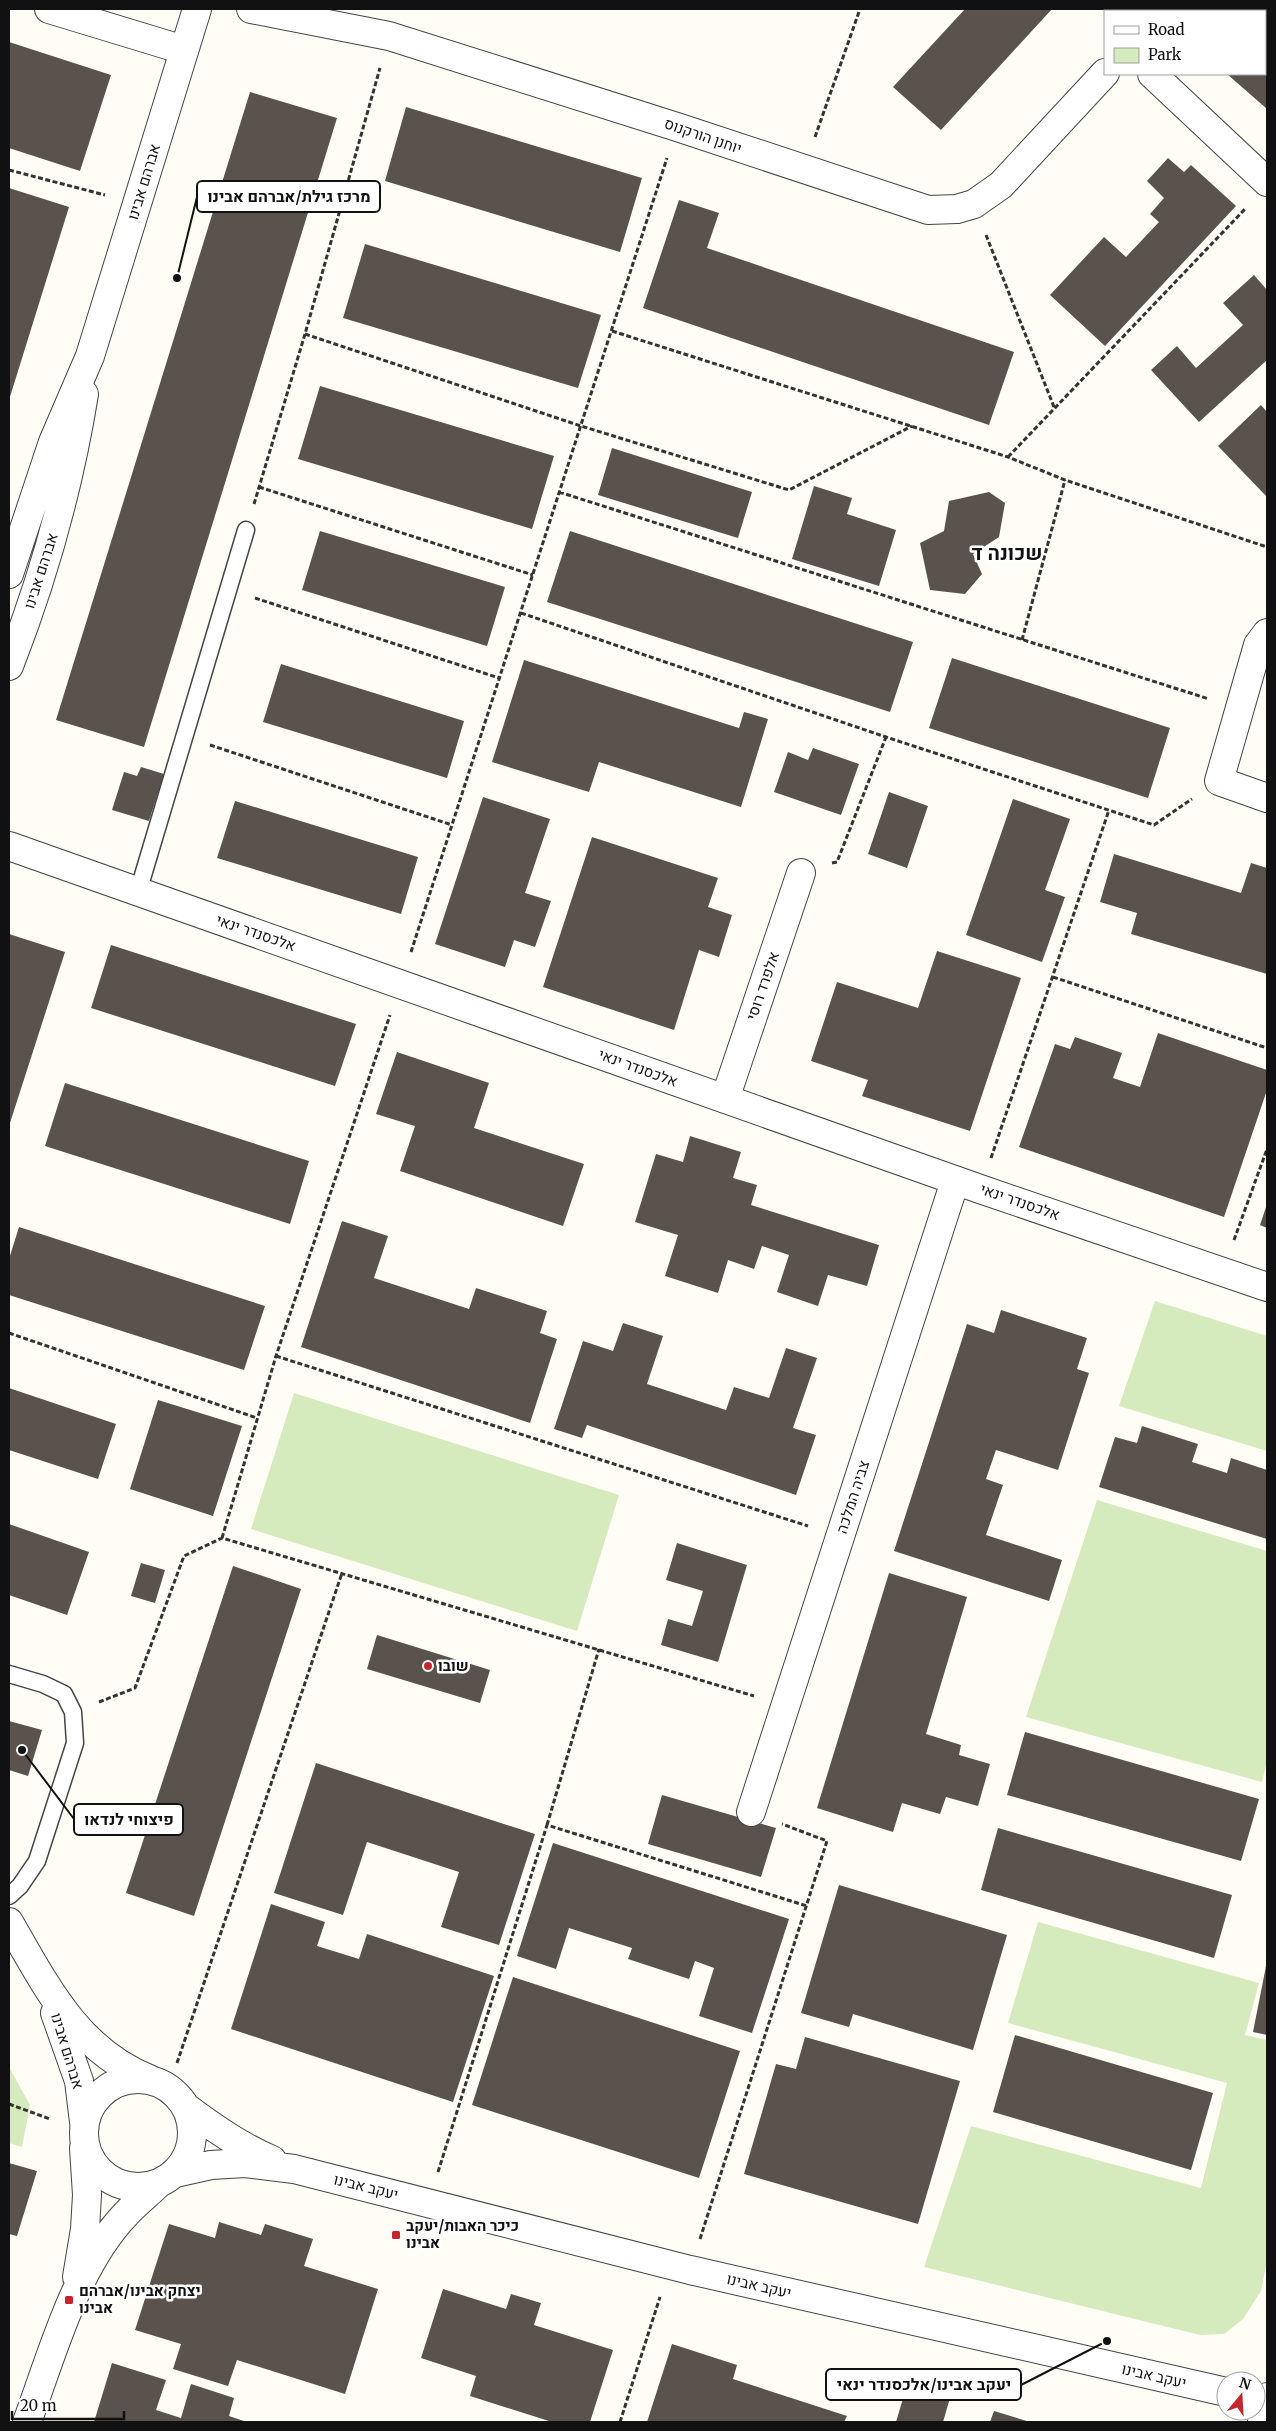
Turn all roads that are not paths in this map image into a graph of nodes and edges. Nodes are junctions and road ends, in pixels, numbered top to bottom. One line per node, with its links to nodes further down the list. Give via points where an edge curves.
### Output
1 (49, 9): 4 (street)
2 (197, 9): 4 (street, אברהם אבינו)
3 (251, 9): 5 (street, יוחנן הורקנוס, via 389,36 928,210 957,209 974,204 1000,185)
4 (184, 50): 8 (street, אברהם אבינו)
5 (1104, 74)
6 (1153, 75): 7 (street)
7 (1267, 182)
8 (90, 356): 9 (street, אברהם אבינו); 13 (street, אברהם אבינו, via 75,452)
9 (38, 480): 10 (street); 12 (street, אברהם אבינו)
10 (9, 508)
11 (246, 530): 19 (lane)
12 (9, 573): 13 (street)
13 (37, 586): 15 (street, אברהם אבינו)
14 (1267, 633): 16 (street, via 1258,645 1219,781)
15 (9, 666)
16 (1267, 798)
17 (9, 846): 19 (street, אלכסנדר ינאי)
18 (801, 873): 20 (street, אלפרד רוסי)
19 (138, 892): 20 (street, אלכסנדר ינאי)
20 (725, 1099): 21 (street, אלכסנדר ינאי)
21 (968, 1185): 22 (street, אלכסנדר ינאי); 24 (street, צביה המלכה, via 840,1536)
22 (1267, 1287)
23 (9, 1674): 25 (lane, via 44,1684 64,1694 73,1712 76,1742 37,1861)
24 (751, 1812)
25 (9, 1896)
26 (9, 1922): 27 (street, אברהם אבינו)
27 (43, 1982): 28 (street, אברהם אבינו, via 79,2031 98,2049 126,2070); 30 (street, אברהם אבינו, via 79,2081)
28 (160, 2084): 29 (street); 30 (street, via 133,2079 116,2083 101,2092 90,2106)
29 (187, 2108): 31 (street, יעקב אבינו, via 253,2152); 32 (street, via 192,2125 192,2143 186,2159)
30 (84, 2132): 32 (street, via 89,2157 98,2171 112,2181 144,2187); 33 (street, via 85,2229)
31 (294, 2169): 32 (street, יעקב אבינו, via 245,2163 211,2165); 34 (street, יעקב אבינו, via 680,2268)
32 (167, 2178): 33 (street, יעקב אבינו, via 125,2215 89,2265)
33 (74, 2296): 35 (street)
34 (1216, 2390)
35 (26, 2422)

